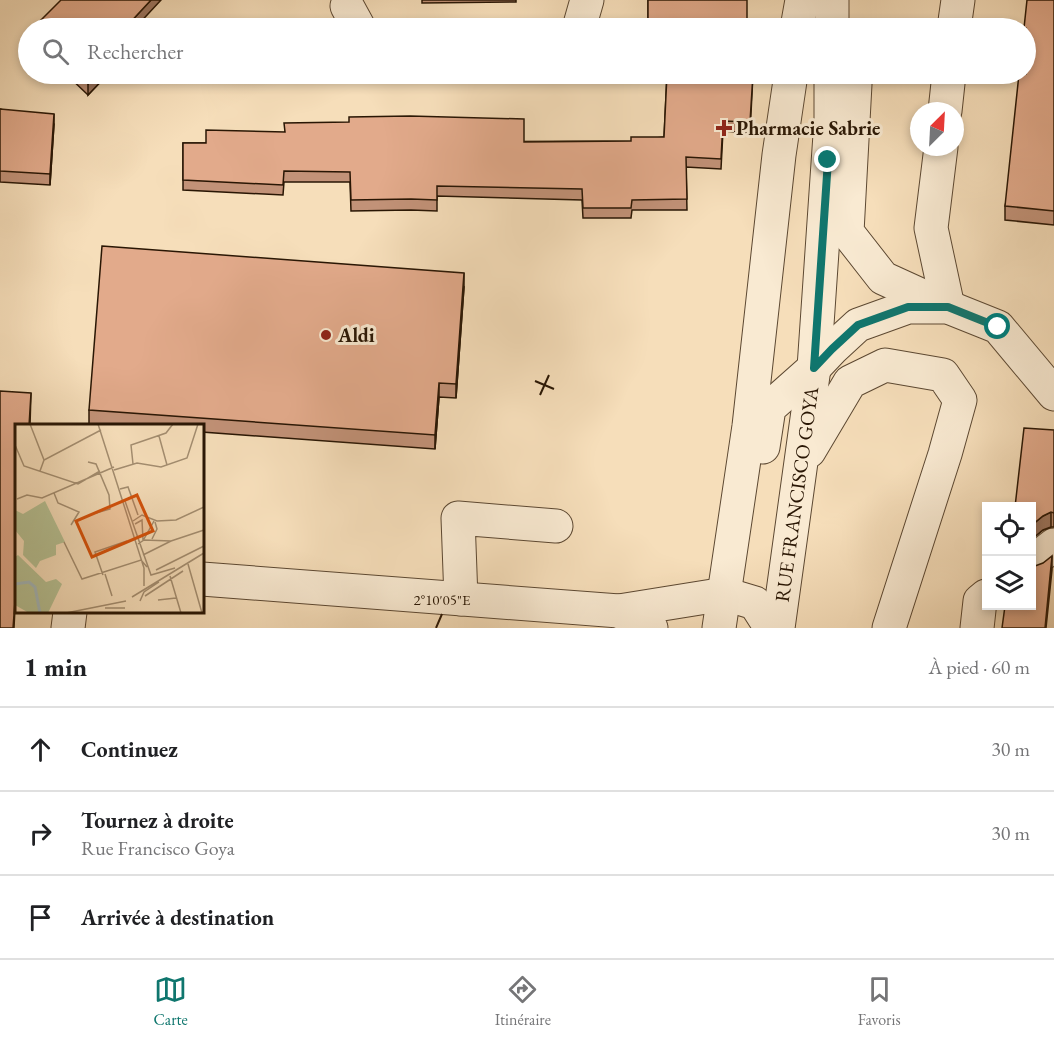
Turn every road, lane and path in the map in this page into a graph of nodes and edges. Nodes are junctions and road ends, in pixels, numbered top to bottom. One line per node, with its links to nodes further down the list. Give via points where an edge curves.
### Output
1 (587, 0): 3 (street)
2 (958, 0): 4 (street)
3 (582, 18)
4 (955, 18)
5 (790, 84): 15 (street)
6 (831, 84): 12 (street, RUE FRANCISCO GOYA)
7 (855, 84): 11 (street, via 847,232 883,278)
8 (948, 84): 9 (street)
9 (946, 102)
10 (940, 156): 11 (street, via 931,228)
11 (948, 307): 12 (street, via 908,307 858,325); 13 (street, via 998,327)
12 (814, 368): 14 (street, RUE FRANCISCO GOYA); 15 (street, via 770,408 760,474)
13 (1054, 394)
14 (801, 466): 29 (street, RUE FRANCISCO GOYA); 30 (street, via 850,382 885,365 943,375 960,400)
15 (738, 507): 20 (street)
16 (556, 526): 21 (street, via 458,518)
17 (1054, 545): 18 (street)
18 (1036, 559)
19 (204, 579): 21 (street, RUE FRANCISCO GOYA)
20 (725, 594): 23 (street, RUE FRANCISCO GOYA); 27 (street); 28 (street, RUE FRANCISCO GOYA, via 755,603)
21 (461, 599): 23 (street, RUE FRANCISCO GOYA)
22 (982, 600): 31 (street)
23 (619, 611): 26 (street, RUE FRANCISCO GOYA)
24 (70, 613): 25 (street)
25 (68, 628)
26 (651, 628)
27 (719, 628)
28 (771, 628)
29 (778, 628)
30 (889, 628)
31 (977, 628)

